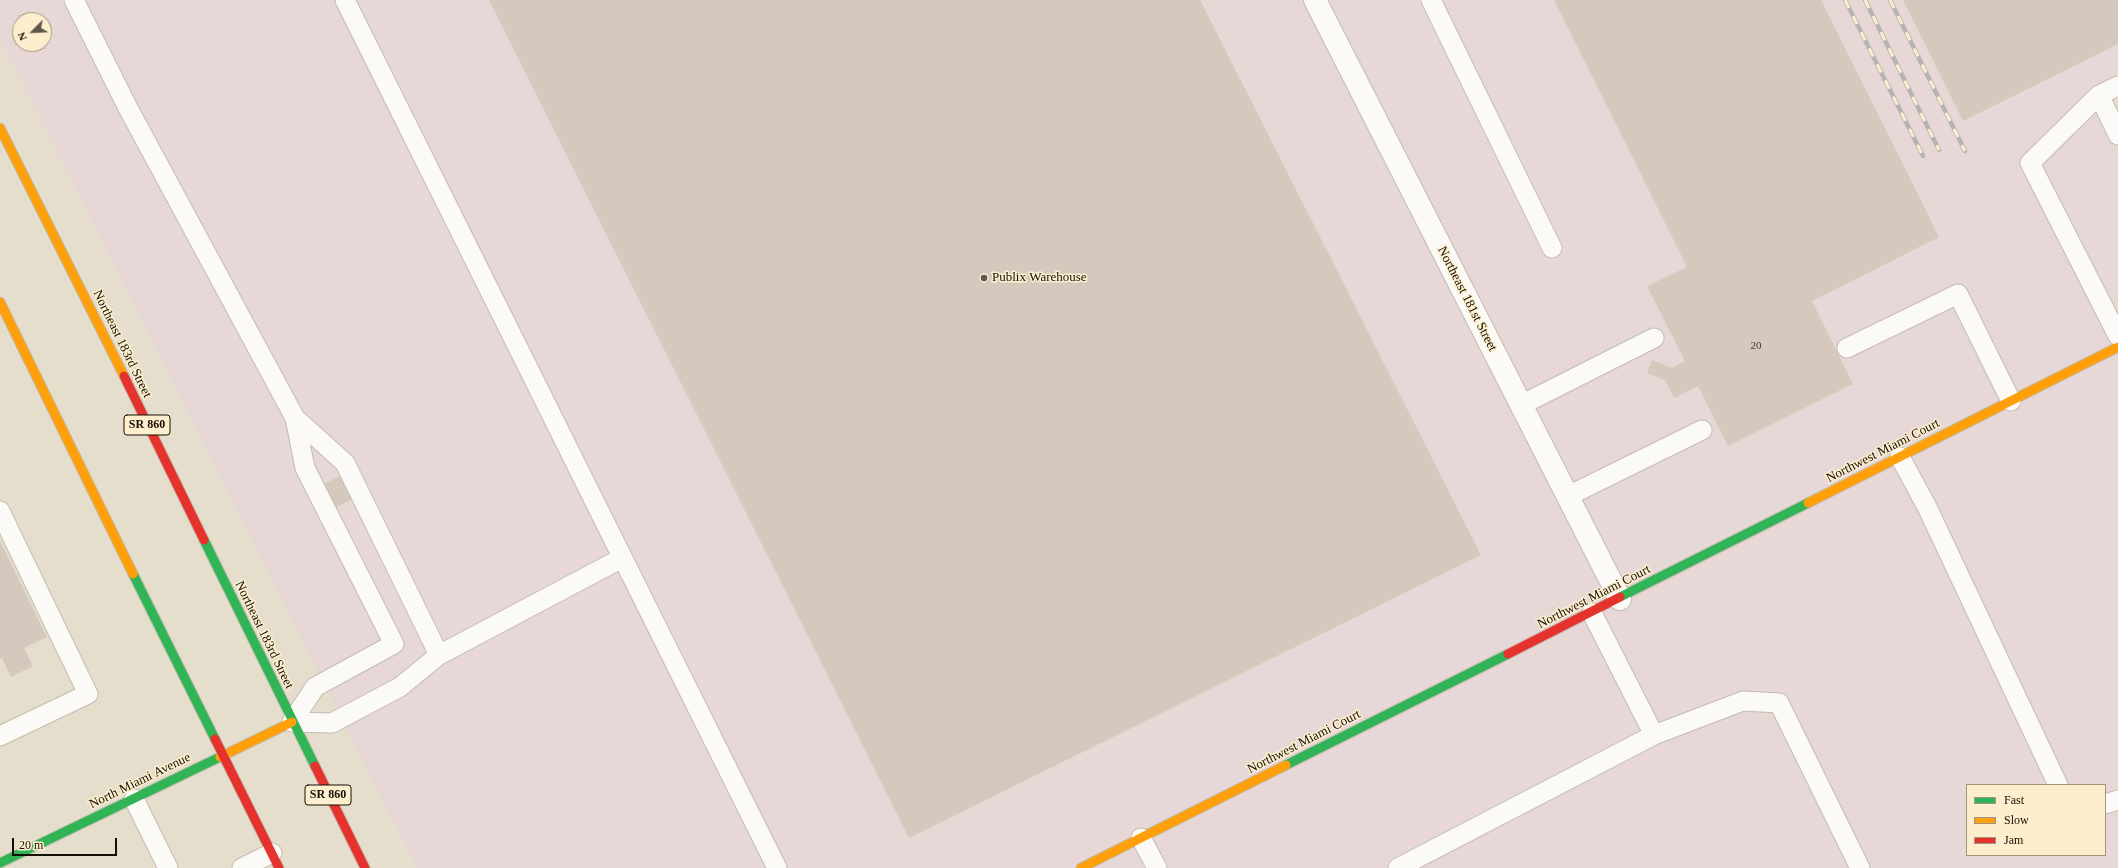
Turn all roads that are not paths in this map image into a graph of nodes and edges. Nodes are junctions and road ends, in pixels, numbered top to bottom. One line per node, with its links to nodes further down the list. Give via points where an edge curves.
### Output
1 (74, 0): 17 (lane, via 128,108)
2 (345, 0): 22 (lane)
3 (1315, 0): 16 (street, Northeast 181st Street)
4 (1431, 0): 9 (lane)
5 (2118, 86): 6 (lane)
6 (2099, 95): 8 (lane); 11 (lane, via 2030,163)
7 (0, 128): 26 (street, Northeast 183rd Street / SR 860)
8 (2118, 135)
9 (1552, 248)
10 (0, 302): 29 (street)
11 (2118, 336)
12 (1654, 338): 16 (lane)
13 (2118, 346): 15 (street, Northwest Miami Court)
14 (1847, 348): 15 (lane, via 1958,294)
15 (2011, 401): 19 (street, Northwest Miami Court)
16 (1521, 405): 20 (street, Northeast 181st Street)
17 (295, 418): 25 (lane, via 345,464); 26 (lane, via 305,468 394,644 315,687)
18 (1702, 430): 20 (lane)
19 (1900, 457): 23 (street, Northwest Miami Court); 30 (lane, via 1927,507)
20 (1568, 496): 23 (street, Northeast 181st Street)
21 (0, 511): 28 (lane, via 88,694)
22 (622, 558): 25 (lane); 40 (lane)
23 (1620, 598): 24 (street, Northwest Miami Court)
24 (1592, 613): 27 (lane); 34 (street, Northwest Miami Court)
25 (439, 655): 26 (lane, via 400,687 332,723)
26 (292, 722): 29 (street, North Miami Avenue); 39 (street, SR 860)
27 (1654, 735): 43 (lane); 44 (lane, via 1743,700 1779,703)
28 (0, 736)
29 (223, 755): 31 (street, North Miami Avenue); 35 (street)
30 (2058, 784)
31 (134, 799): 36 (street, North Miami Avenue); 37 (lane)
32 (2118, 800): 33 (lane)
33 (2106, 804)
34 (1141, 838): 41 (street, Northwest Miami Court); 42 (lane)
35 (275, 861): 38 (lane)
36 (8, 863)
37 (168, 868)
38 (242, 868)
39 (365, 868)
40 (777, 868)
41 (1081, 868)
42 (1156, 868)
43 (1398, 868)
44 (1860, 868)

